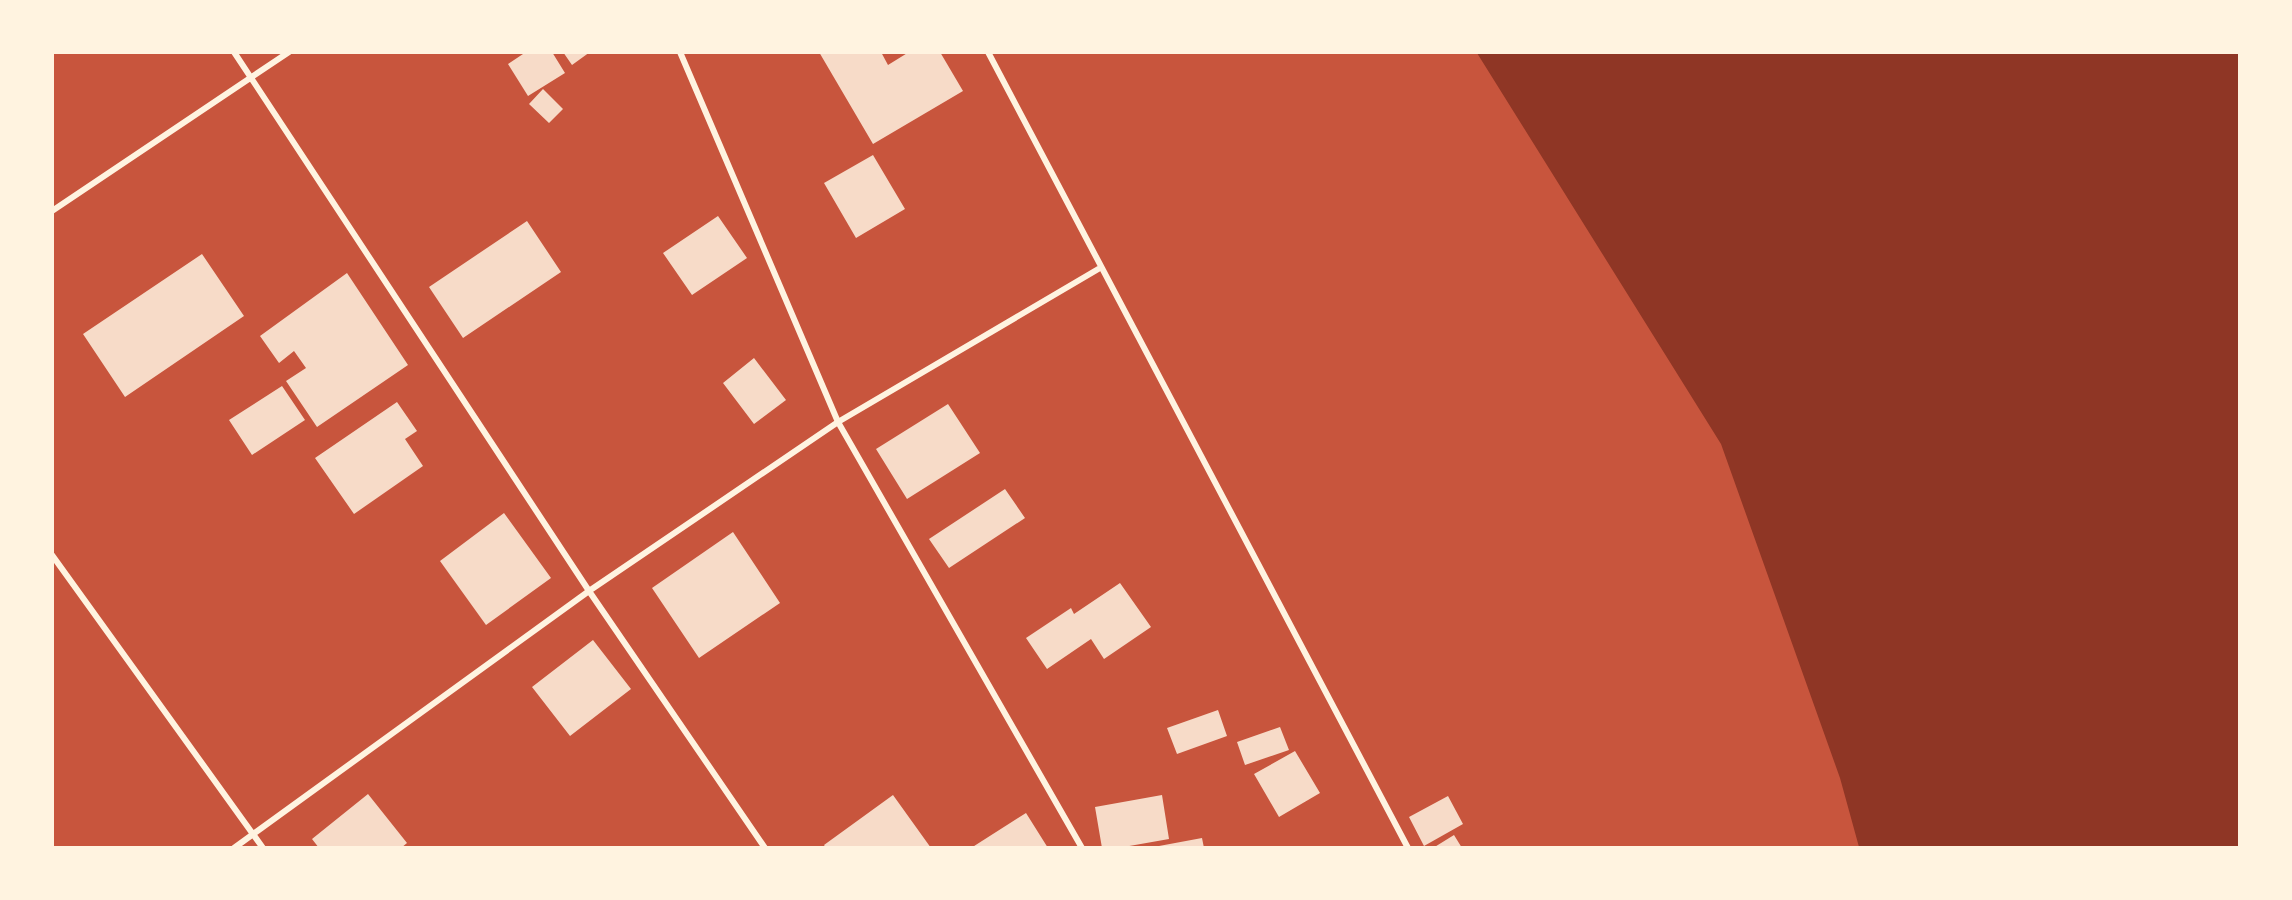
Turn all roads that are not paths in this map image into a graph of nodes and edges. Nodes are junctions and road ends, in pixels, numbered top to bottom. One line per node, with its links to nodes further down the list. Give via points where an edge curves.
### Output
1 (234, 52): 5 (street)
2 (289, 52): 5 (street)
3 (680, 52): 8 (street)
4 (988, 52): 7 (street)
5 (251, 78): 6 (street); 10 (street)
6 (52, 211)
7 (1100, 268): 8 (street); 16 (street)
8 (838, 422): 10 (street); 15 (street)
9 (52, 555): 11 (street)
10 (589, 591): 11 (street); 14 (street)
11 (255, 834): 12 (street); 13 (street)
12 (234, 848)
13 (263, 848)
14 (765, 848)
15 (1082, 848)
16 (1408, 848)

